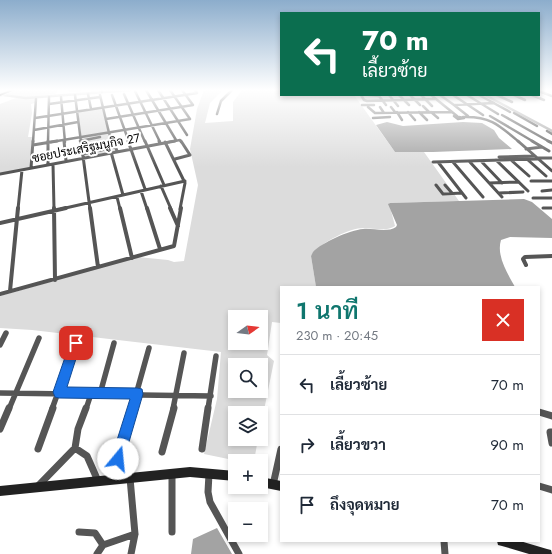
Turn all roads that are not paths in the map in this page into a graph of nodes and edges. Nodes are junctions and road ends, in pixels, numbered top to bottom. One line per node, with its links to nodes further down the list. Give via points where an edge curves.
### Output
1 (134, 115): 37 (street)
2 (49, 116): 21 (street); 36 (street)
3 (62, 116): 33 (street)
4 (77, 116): 30 (street)
5 (105, 116): 24 (street)
6 (128, 116): 20 (street)
7 (147, 116): 34 (street)
8 (161, 116): 32 (street)
9 (174, 116): 31 (street)
10 (188, 116): 31 (street, via 190,119)
11 (388, 116): 22 (street, via 390,118)
12 (399, 116): 25 (street)
13 (411, 116): 26 (street)
14 (422, 116): 27 (street)
15 (435, 116): 23 (street)
16 (457, 116): 43 (street, via 454,117 481,118)
17 (490, 116): 42 (street)
18 (504, 116): 29 (street)
19 (519, 116): 28 (street)
20 (120, 117): 24 (street); 39 (street)
21 (35, 118): 38 (street)
22 (373, 118)
23 (438, 118)
24 (106, 119): 44 (street)
25 (402, 120)
26 (415, 120)
27 (427, 120)
28 (526, 120): 29 (street); 35 (street)
29 (514, 121): 40 (street)
30 (78, 122): 33 (street); 47 (street)
31 (178, 122): 32 (street); 46 (street)
32 (166, 124): 34 (street); 49 (street)
33 (62, 125): 36 (street); 48 (street)
34 (151, 126): 37 (street); 54 (street)
35 (537, 126)
36 (49, 127): 38 (street); 52 (street)
37 (139, 128): 39 (street); 57 (street)
38 (34, 130): 56 (street)
39 (124, 130): 44 (street); 60 (street)
40 (529, 130): 42 (street); 50 (street)
41 (547, 131): 45 (street)
42 (516, 132): 43 (street); 59 (street)
43 (507, 133): 61 (street)
44 (109, 134): 47 (street); 58 (street)
45 (552, 134)
46 (187, 135)
47 (80, 139): 48 (street); 65 (street)
48 (64, 140): 52 (street); 73 (street)
49 (176, 140): 53 (street, ซอยประเสริฐมนูกิจ 27); 69 (street, via 181,140 190,155)
50 (547, 140): 51 (street); 55 (street)
51 (552, 140)
52 (48, 142): 56 (street); 79 (street)
53 (165, 142): 54 (street, ซอยประเสริฐมนูกิจ 27); 69 (street)
54 (160, 143): 57 (street, ซอยประเสริฐมนูกิจ 27)
55 (552, 144)
56 (33, 145): 80 (street)
57 (146, 146): 60 (street, ซอยประเสริฐมนูกิจ 27); 94 (street)
58 (115, 147): 62 (street); 65 (street)
59 (542, 147): 61 (street); 63 (street)
60 (130, 149): 62 (street, ซอยประเสริฐมนูกิจ 27); 95 (street)
61 (526, 149): 67 (street)
62 (117, 151): 64 (street, ซอยประเสริฐมนูกิจ 27)
63 (549, 151)
64 (111, 152): 65 (street, ซอยประเสริฐมนูกิจ 27); 104 (street)
65 (82, 156): 73 (street, ซอยประเสริฐมนูกิจ 27); 111 (street)
66 (499, 157): 67 (street)
67 (535, 158): 68 (street); 72 (street); 82 (street)
68 (552, 158)
69 (175, 159): 86 (street)
70 (496, 160): 71 (street); 75 (street); 89 (street)
71 (511, 160): 72 (street); 84 (street)
72 (528, 160): 85 (street)
73 (66, 161): 79 (street, ซอยประเสริฐมนูกิจ 27)
74 (469, 161): 75 (street); 78 (street); 90 (street)
75 (481, 161): 91 (street)
76 (433, 162): 77 (street)
77 (438, 162): 78 (street); 102 (street)
78 (453, 162): 107 (street)
79 (51, 164): 80 (street, ซอยประเสริฐมนูกิจ 27); 114 (street)
80 (31, 168): 81 (street, ซอยประเสริฐมนูกิจ 27)
81 (22, 170): 83 (street, ซอยประเสริฐมนูกิจ 27); 115 (street)
82 (552, 171)
83 (0, 174)
84 (529, 176)
85 (546, 176)
86 (185, 180): 94 (street); 117 (street)
87 (531, 181): 88 (street)
88 (552, 181)
89 (519, 182): 91 (street); 98 (street)
90 (489, 183): 91 (street); 103 (street)
91 (502, 183)
92 (436, 185): 101 (street, via 443,194)
93 (445, 185): 101 (street)
94 (162, 186): 95 (street); 117 (street)
95 (143, 190): 104 (street); 118 (street)
96 (546, 190): 97 (street); 99 (street); 106 (street)
97 (552, 190)
98 (528, 191)
99 (542, 191)
100 (523, 192): 103 (street)
101 (452, 193): 102 (street)
102 (462, 193): 109 (street)
103 (499, 193): 108 (street)
104 (122, 195): 105 (street)
105 (117, 196): 111 (street); 120 (street)
106 (552, 196): 110 (street)
107 (483, 197)
108 (502, 197)
109 (466, 198)
110 (533, 198)
111 (90, 202): 114 (street); 122 (street)
112 (543, 208): 113 (street)
113 (552, 208)
114 (54, 210): 115 (street); 123 (street)
115 (18, 219): 116 (street); 124 (street)
116 (0, 223)
117 (178, 226): 118 (street, via 174,246)
118 (160, 249): 120 (street)
119 (552, 256): 121 (street, via 525,257)
120 (132, 258): 122 (street)
121 (526, 265)
122 (98, 267): 123 (street)
123 (55, 280): 124 (street)
124 (10, 291): 125 (street)
125 (0, 294)
126 (6, 333): 130 (street)
127 (39, 338): 134 (street)
128 (76, 343): 135 (street)
129 (114, 344): 138 (street)
130 (0, 345)
131 (149, 348): 139 (street)
132 (184, 353): 140 (street)
133 (216, 356): 141 (street)
134 (17, 392): 135 (street); 136 (street); 144 (street)
135 (59, 392): 137 (street); 148 (street)
136 (0, 393)
137 (91, 394): 138 (street); 147 (street, via 78,429)
138 (100, 394): 139 (street)
139 (137, 394): 140 (street); 152 (street)
140 (177, 395): 141 (street); 150 (street)
141 (211, 396): 149 (street)
142 (540, 412): 143 (street)
143 (552, 416)
144 (0, 429)
145 (552, 432): 146 (street)
146 (552, 444)
147 (75, 448): 157 (street, via 82,450); 160 (street)
148 (38, 449)
149 (202, 449)
150 (162, 452)
151 (280, 458): 158 (street)
152 (118, 459)
153 (210, 472): 154 (street); 155 (street); 172 (street, via 210,502)
154 (172, 473): 156 (street); 164 (street)
155 (228, 475)
156 (130, 477): 157 (street); 165 (street)
157 (98, 481): 160 (street)
158 (277, 486)
159 (540, 486): 161 (street)
160 (36, 488): 162 (street)
161 (552, 490)
162 (0, 491)
163 (79, 532): 168 (street, via 95,533)
164 (172, 532)
165 (135, 534): 168 (street); 171 (street)
166 (444, 542): 173 (street)
167 (509, 542): 169 (street)
168 (103, 545): 170 (street)
169 (530, 545): 174 (street)
170 (98, 554)
171 (131, 554)
172 (239, 554)
173 (445, 554)
174 (547, 554)

